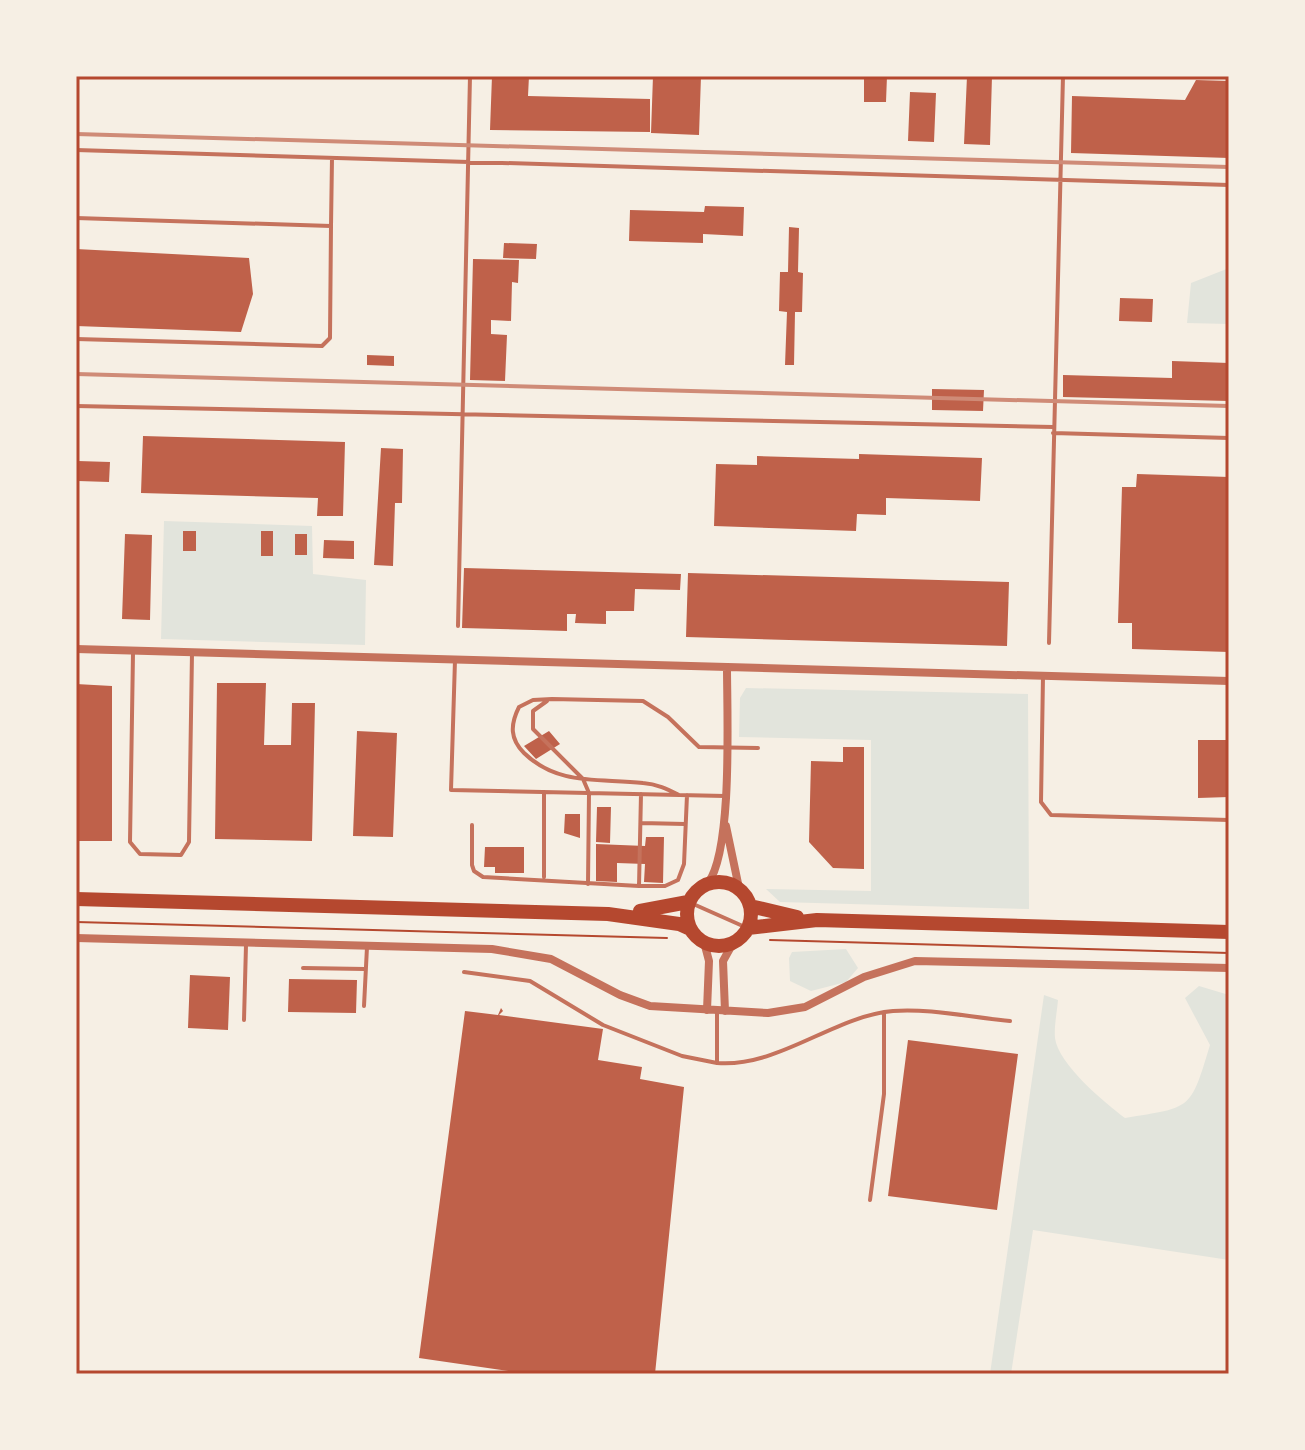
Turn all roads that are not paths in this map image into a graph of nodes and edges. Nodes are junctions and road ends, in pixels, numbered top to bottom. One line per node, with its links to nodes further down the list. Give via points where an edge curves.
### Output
1 (470, 76): 5 (lane)
2 (1063, 76): 6 (lane)
3 (76, 150): 4 (lane)
4 (332, 158): 5 (lane); 9 (lane)
5 (467, 161): 6 (lane); 12 (lane)
6 (1059, 180): 7 (lane); 13 (lane)
7 (1229, 185)
8 (76, 218): 9 (lane)
9 (331, 226): 10 (lane, via 330,338 322,346)
10 (76, 339)
11 (76, 406): 12 (lane)
12 (461, 414): 13 (lane); 15 (lane)
13 (1053, 430): 14 (lane); 16 (lane)
14 (1229, 438)
15 (458, 626)
16 (1049, 643)
17 (76, 649): 18 (street)
18 (133, 650): 19 (street); 19 (lane, via 130,842 140,854 150,855 181,855 189,842)
19 (192, 652): 20 (street)
20 (455, 660): 21 (street); 28 (lane, via 451,790)
21 (727, 667): 22 (street); 25 (street)
22 (1043, 676): 23 (street); 35 (lane, via 1041,802 1051,815)
23 (1229, 681)
24 (552, 699): 25 (lane, via 643,701 699,747); 27 (lane, via 533,711 533,729); 27 (lane, via 519,707 513,737 538,766 561,777)
25 (726, 747): 26 (lane); 33 (street)
26 (758, 748)
27 (583, 779): 29 (lane); 31 (lane, via 660,785)
28 (544, 792): 29 (lane); 39 (lane)
29 (589, 793): 30 (lane); 41 (lane)
30 (641, 794): 31 (lane); 36 (lane)
31 (679, 795): 32 (lane)
32 (687, 795): 33 (lane); 37 (lane)
33 (725, 796): 34 (street)
34 (724, 817): 40 (street, via 717,867); 43 (street)
35 (1229, 820)
36 (641, 823): 37 (lane); 42 (lane)
37 (685, 824): 42 (lane, via 678,880)
38 (472, 825): 39 (lane, via 472,865 478,874)
39 (544, 877): 41 (lane)
40 (708, 883): 43 (main road); 45 (main road)
41 (588, 884): 42 (lane)
42 (639, 886)
43 (739, 888): 46 (main road)
44 (76, 899): 47 (main road)
45 (688, 902): 47 (main road); 49 (lane); 50 (main road)
46 (750, 906): 48 (main road); 49 (main road)
47 (608, 914): 50 (main road)
48 (817, 920): 49 (main road); 51 (main road)
49 (748, 928): 55 (main road)
50 (690, 929): 54 (main road)
51 (1229, 932)
52 (76, 938): 53 (street)
53 (246, 942): 56 (street); 64 (lane)
54 (704, 942): 55 (main road); 62 (street)
55 (733, 943): 62 (street, via 723,961)
56 (367, 947): 59 (lane); 62 (street, via 528,954 571,967 650,1006)
57 (303, 968): 59 (lane)
58 (1229, 968): 62 (street, via 915,961 864,977 805,1007 768,1013)
59 (365, 969): 61 (lane)
60 (464, 972): 66 (lane, via 530,981 603,1025 682,1056)
61 (364, 1006)
62 (716, 1011): 66 (lane)
63 (884, 1013): 65 (lane); 66 (lane, via 757,1059); 67 (lane, via 884,1094)
64 (244, 1020)
65 (1010, 1021)
66 (717, 1063)
67 (870, 1200)

